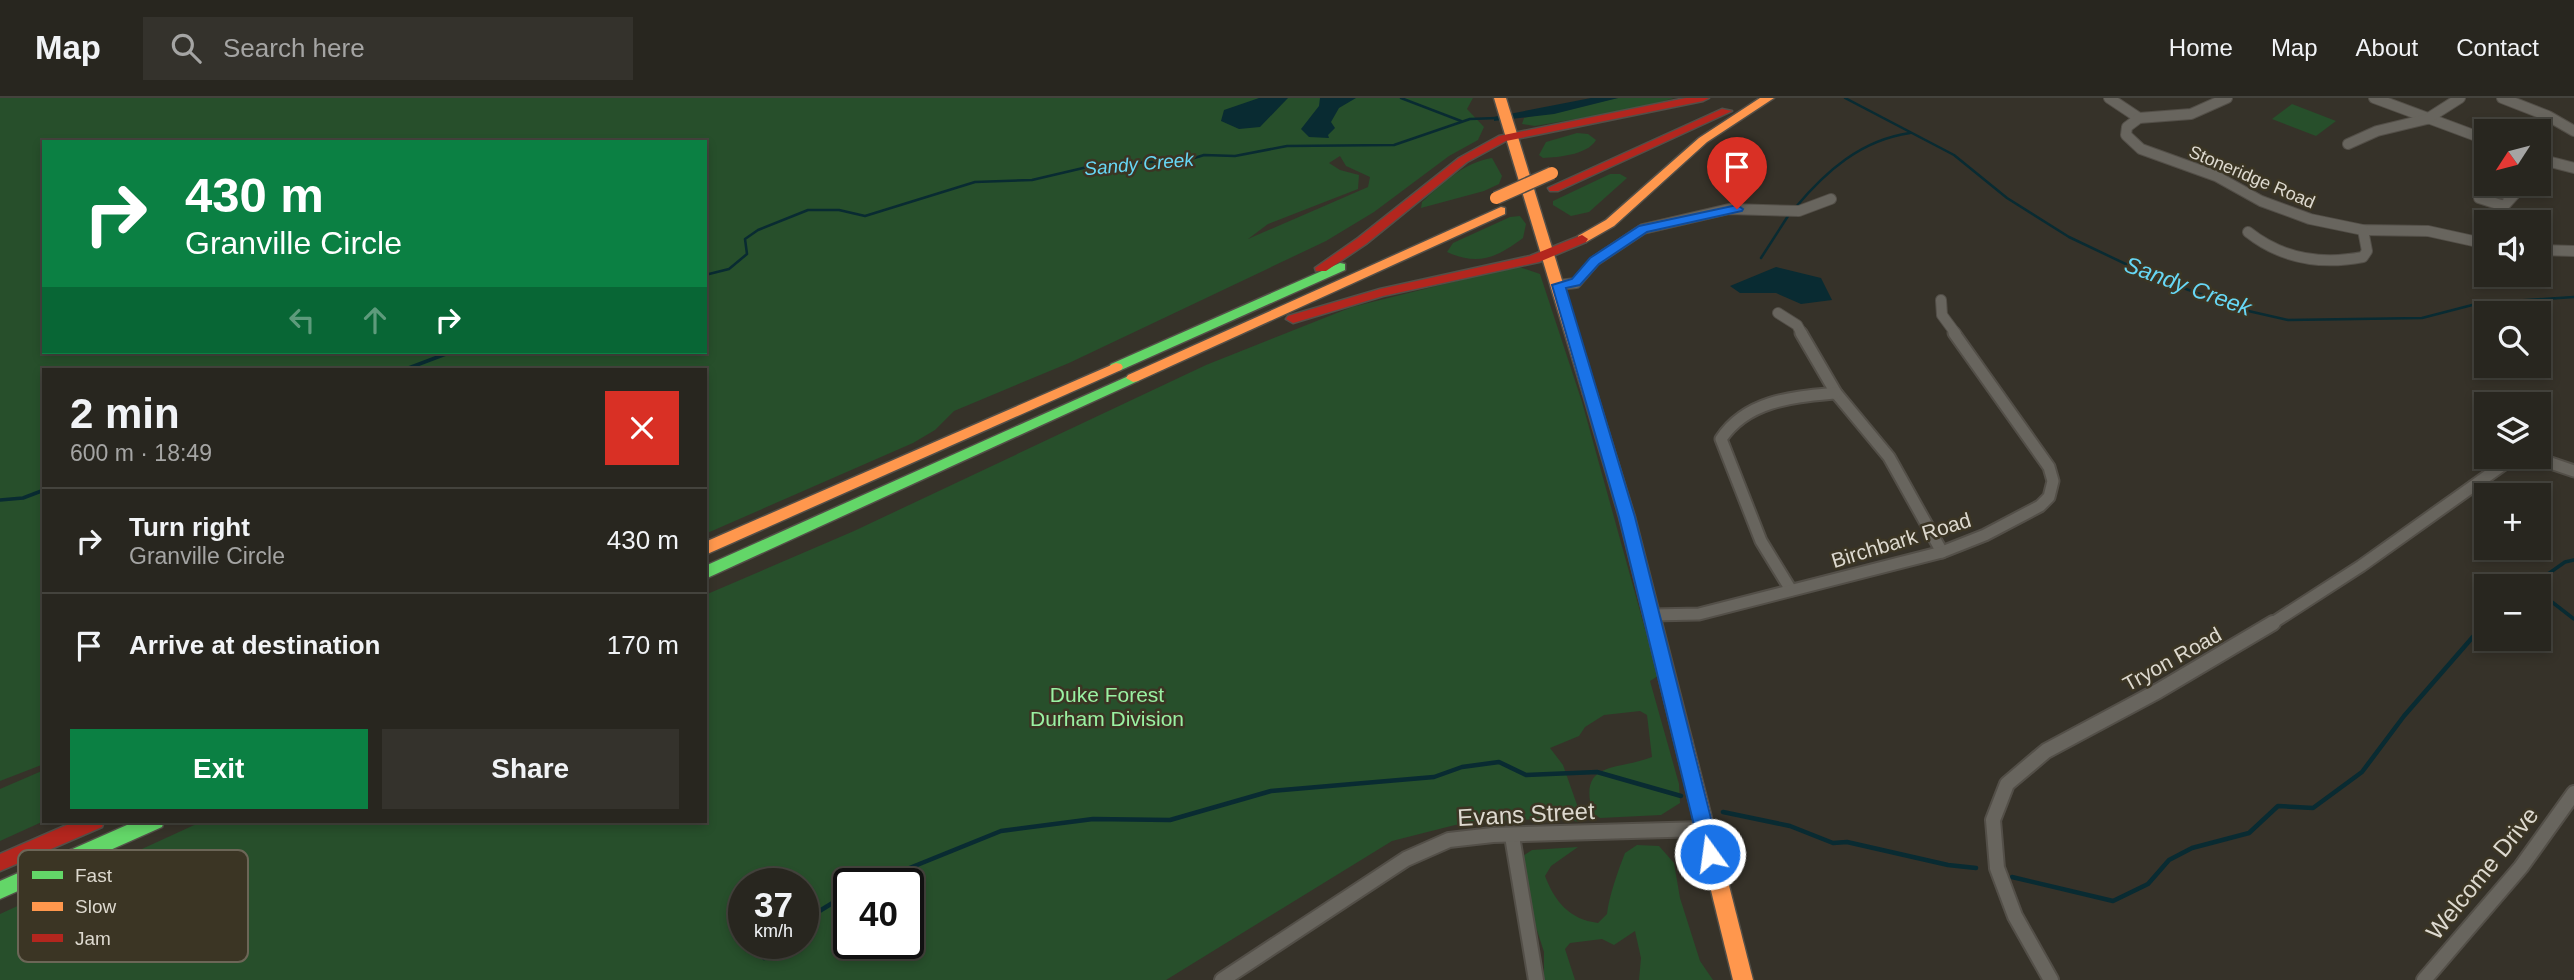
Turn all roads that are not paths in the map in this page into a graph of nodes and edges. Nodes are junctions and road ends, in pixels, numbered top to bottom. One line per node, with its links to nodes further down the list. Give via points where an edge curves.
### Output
1 (1703, 98): 13 (main road)
2 (1720, 98): 19 (main road)
3 (1755, 98): 19 (main road)
4 (1768, 98): 27 (main road, via 1703,140 1610,223)
5 (2109, 98): 11 (street)
6 (2227, 98): 11 (street, Stoneridge Road, via 2191,114)
7 (2374, 98): 12 (street)
8 (2459, 98): 12 (street)
9 (2502, 98): 14 (street)
10 (1501, 101): 13 (main road)
11 (2139, 118): 22 (street, Stoneridge Road, via 2125,131 2129,141 2141,149 2217,176 2275,208)
12 (2427, 119): 15 (street); 16 (street, via 2377,131)
13 (1510, 130): 27 (main road); 29 (main road, via 1463,160)
14 (2574, 131)
15 (2474, 136)
16 (2348, 144)
17 (2552, 164): 18 (street)
18 (2574, 168)
19 (1553, 180): 21 (main road, bridge)
20 (1831, 199): 28 (street, via 1799,211 1729,209 1643,229 1595,261 1576,282)
21 (1499, 204): 29 (main road); 33 (main road)
22 (2363, 230): 23 (street, via 2367,251 2363,257 2329,261 2283,252); 24 (street, Stoneridge Road, via 2428,231)
23 (2248, 232)
24 (2474, 241)
25 (2551, 250): 26 (street)
26 (2574, 251)
27 (1549, 255): 28 (main road); 33 (main road, via 1324,309)
28 (1559, 285): 41 (main road)
29 (1296, 287): 37 (main road)
30 (1941, 300): 38 (street, Birchbark Road, via 1942,315 2036,447 2053,481 2049,497 2040,506)
31 (1778, 313): 32 (street, via 1797,325)
32 (1836, 393): 38 (street, via 1889,457); 40 (street, via 1768,404 1726,427 1721,439 1761,541)
33 (1091, 398): 39 (main road)
34 (2551, 463): 36 (street)
35 (2497, 469): 56 (street, Tryon Road, via 2324,592 2189,676 2061,741 2009,784 1996,808 1994,855 2008,896)
36 (2574, 471)
37 (707, 548)
38 (1942, 552): 40 (street, Birchbark Road)
39 (707, 572)
40 (1791, 590): 41 (street, Birchbark Road, via 1699,614)
41 (1652, 615): 45 (main road)
42 (2574, 793): 57 (street, Welcome Drive, via 2521,867)
43 (90, 823): 47 (main road)
44 (151, 823): 48 (main road)
45 (1704, 829): 46 (street, Evans Street); 55 (main road)
46 (1512, 836): 53 (street, Evans Street, via 1449,840 1419,852); 54 (street)
47 (29, 850)
48 (90, 850)
49 (18, 855): 50 (main road)
50 (0, 863)
51 (18, 882): 52 (main road)
52 (0, 890)
53 (1222, 980)
54 (1536, 980)
55 (1743, 980)
56 (2051, 980)
57 (2424, 980)

